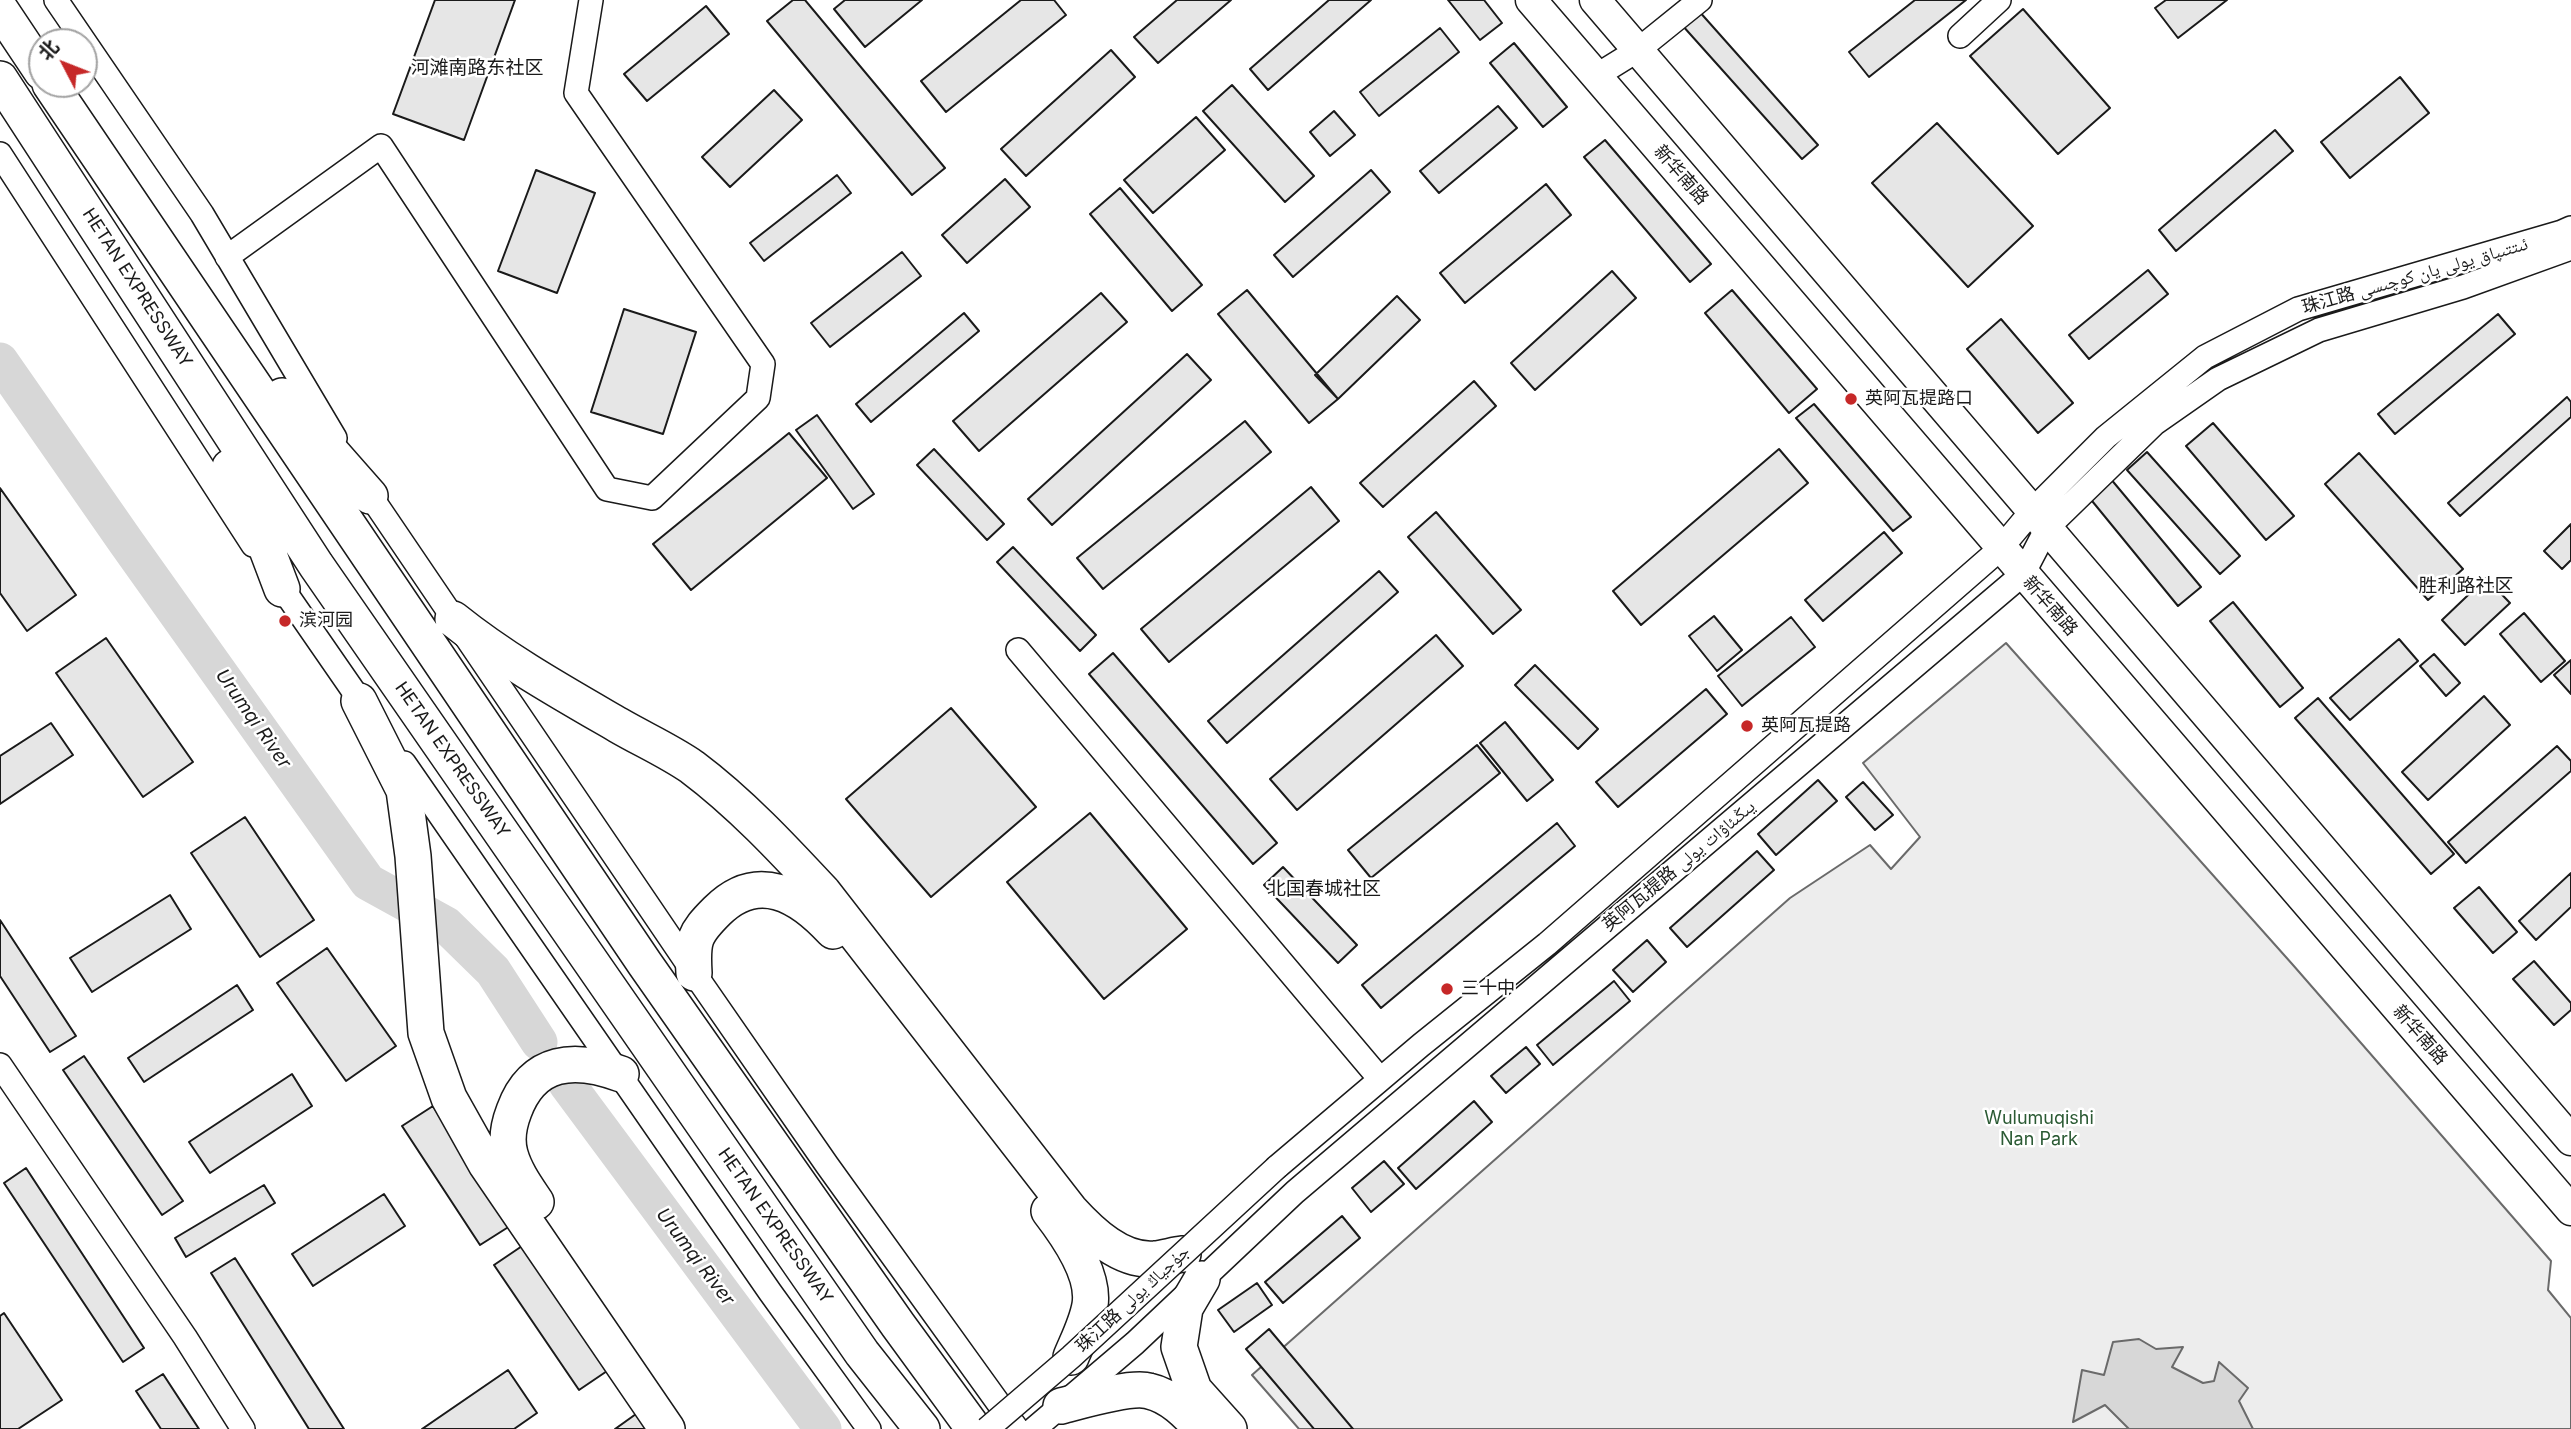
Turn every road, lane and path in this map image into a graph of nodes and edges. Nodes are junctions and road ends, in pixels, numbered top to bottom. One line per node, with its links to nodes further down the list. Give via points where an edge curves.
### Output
1 (56, 0): 17 (street)
2 (591, 0): 17 (street, via 576,93 763,364 758,398 652,498 607,489 381,146)
3 (1531, 0): 11 (main road, 新华南路)
4 (1595, 0): 10 (main road)
5 (1700, 0): 10 (street)
6 (1999, 0): 8 (street)
7 (0, 9): 9 (highway)
8 (1959, 36)
9 (28, 51)
10 (1638, 51): 11 (street); 21 (main road)
11 (1596, 76): 22 (main road, 新华南路)
12 (0, 79): 19 (highway, HETAN EXPRESSWAY)
13 (59, 98): 18 (highway)
14 (0, 154): 24 (street)
15 (2571, 228): 21 (street, 珠江路 ئىتتىپاق يولى يان كوچىسى, via 2298,309 2204,357 2106,438)
16 (2571, 248): 21 (street, 珠江路 ئىتتىپاق يولى يان كوچىسى, via 2463,287 2319,330 2218,379 2155,423)
17 (227, 257): 20 (street)
18 (182, 281): 20 (highway); 45 (highway, via 645,964)
19 (146, 302): 24 (highway, via 251,507); 44 (highway, HETAN EXPRESSWAY, via 316,565 854,1341)
20 (370, 496): 25 (street)
21 (2040, 519): 22 (street, 英阿瓦提路 يىڭىئاۋات يولى); 23 (street, 英阿瓦提路 يىڭىئاۋات يولى); 33 (main road)
22 (2001, 548): 23 (main road, 新华南路); 32 (street, 英阿瓦提路 يىڭىئاۋات يولى, via 1548,944)
23 (2023, 574): 35 (street, 英阿瓦提路 يىڭىئاۋات يولى); 36 (main road, 新华南路)
24 (282, 589): 27 (street)
25 (453, 619): 28 (highway, via 520,668 691,767 779,845 823,892); 29 (street)
26 (1018, 650): 32 (street)
27 (359, 701): 31 (street); 41 (highway, via 404,790 426,1033 449,1098 485,1164)
28 (853, 942): 29 (highway, via 779,892 744,891 701,927 692,947); 37 (highway, via 1090,1231 1130,1256); 38 (highway, via 1069,1237 1085,1272 1090,1301)
29 (694, 973): 47 (street)
30 (0, 1065): 40 (street)
31 (621, 1074): 42 (highway, via 582,1064 543,1070 519,1095 508,1135 510,1153 523,1182); 43 (street)
32 (1380, 1079): 34 (street, 英阿瓦提路 يىڭىئاۋات يولى)
33 (2571, 1140)
34 (1277, 1167): 37 (street, 珠江路 جۇجياڭ يولى, bridge)
35 (1295, 1192): 37 (street, 珠江路 جۇجياڭ يولى)
36 (2571, 1210)
37 (1192, 1266): 38 (street, 珠江路 جۇجياڭ يولى, bridge); 39 (street, 珠江路 جۇجياڭ يولى, via 1135,1343); 50 (highway, via 1179,1347 1194,1390)
38 (1071, 1357): 46 (street, 珠江路 جۇجياڭ يولى, bridge)
39 (1062, 1406): 48 (street, 珠江路 جۇجياڭ يولى); 49 (highway, via 1148,1390 1182,1407)
40 (243, 1429)
41 (667, 1429)
42 (695, 1429)
43 (869, 1429)
44 (922, 1429)
45 (974, 1429)
46 (987, 1429)
47 (1017, 1429)
48 (1034, 1429)
49 (1202, 1429)
50 (1229, 1429)

